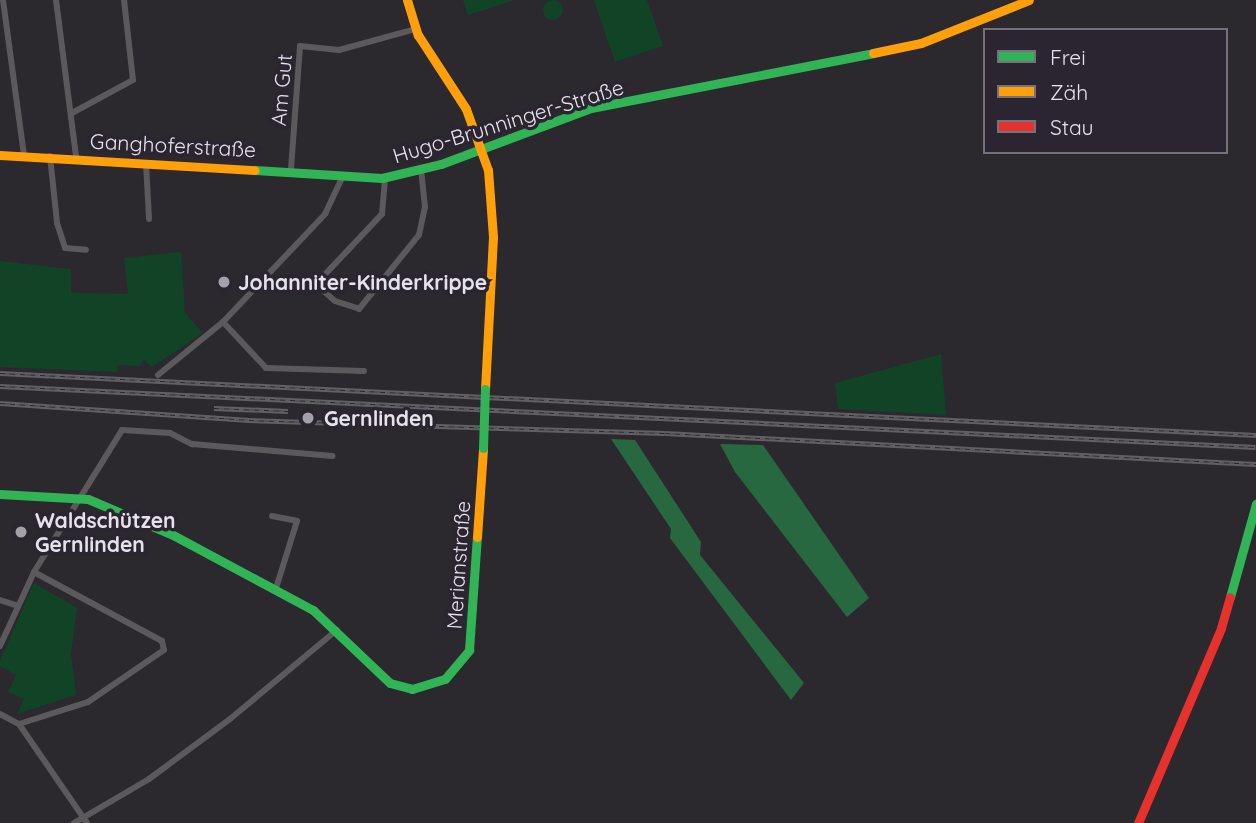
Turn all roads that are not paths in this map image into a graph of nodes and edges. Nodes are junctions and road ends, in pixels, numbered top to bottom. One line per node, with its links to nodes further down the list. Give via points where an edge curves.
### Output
1 (3, 0): 10 (street)
2 (56, 0): 7 (street)
3 (124, 0): 7 (street, via 133,80)
4 (407, 0): 6 (main road, Merianstraße)
5 (1029, 0): 8 (main road, Hugo-Brunninger-Straße, via 922,43 591,108)
6 (415, 29): 8 (main road, Merianstraße, via 466,109); 14 (street, Am Gut, via 339,50 300,46)
7 (72, 113): 12 (street)
8 (483, 147): 15 (main road, Hugo-Brunninger-Straße); 34 (main road, Merianstraße, bridge, via 493,237 474,621 460,664 431,686 412,688 390,683)
9 (0, 155): 10 (main road, Ganghoferstraße)
10 (24, 155): 11 (main road, Ganghoferstraße)
11 (50, 156): 12 (main road, Ganghoferstraße); 19 (street, via 57,223 65,248)
12 (76, 157): 13 (main road, Ganghoferstraße)
13 (146, 161): 14 (main road, Ganghoferstraße); 18 (street)
14 (291, 169): 16 (main road, Ganghoferstraße)
15 (421, 169): 17 (main road, Hugo-Brunninger-Straße); 21 (street, via 425,207 419,234 359,309 335,302)
16 (343, 176): 17 (main road, Hugo-Brunninger-Straße); 20 (street, via 331,206)
17 (385, 177): 21 (street, via 382,214)
18 (149, 219)
19 (86, 250)
20 (266, 276): 21 (street, via 273,284); 22 (street)
21 (316, 284)
22 (223, 322): 23 (street, via 266,368); 24 (street)
23 (364, 371)
24 (158, 375)
25 (332, 456): 27 (street, via 192,444 170,433 122,430)
26 (0, 494): 27 (main road, Merianstraße)
27 (79, 498): 30 (street); 31 (main road, Merianstraße, via 173,535)
28 (1256, 504): 41 (main road, via 1217,639)
29 (272, 516): 31 (street, via 298,521)
30 (34, 572): 33 (street); 37 (street, via 162,640 164,650 88,702)
31 (276, 587): 34 (main road, Merianstraße)
32 (0, 600): 33 (street)
33 (18, 606): 35 (street)
34 (337, 630): 38 (street, via 149,779)
35 (0, 646)
36 (0, 715): 37 (street)
37 (19, 724): 38 (street)
38 (82, 816): 39 (street); 40 (street)
39 (74, 823)
40 (87, 823)
41 (1138, 823)

